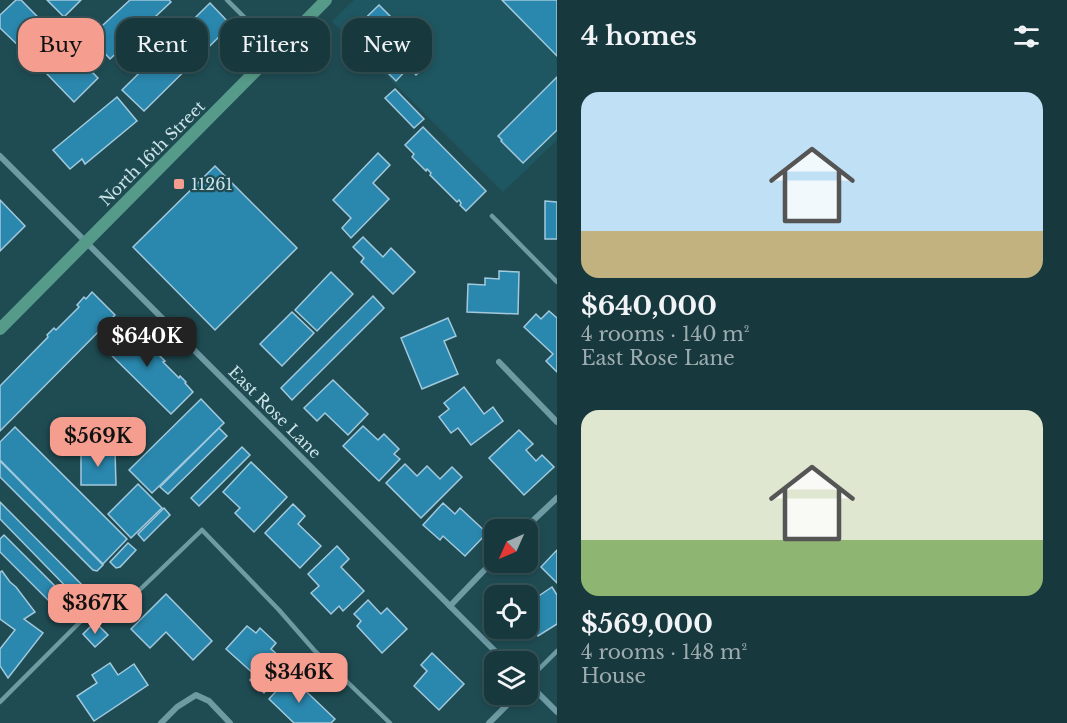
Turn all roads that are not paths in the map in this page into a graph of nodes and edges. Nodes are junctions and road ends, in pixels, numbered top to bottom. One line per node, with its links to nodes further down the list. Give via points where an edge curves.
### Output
1 (227, 0): 3 (lane)
2 (326, 0): 4 (main road, North 16th Street)
3 (245, 18)
4 (308, 18)
5 (255, 72): 8 (main road, North 16th Street)
6 (0, 156): 8 (street, East Rose Lane)
7 (492, 216): 9 (lane)
8 (86, 242): 10 (main road, North 16th Street); 16 (street, East Rose Lane)
9 (557, 282)
10 (0, 329)
11 (499, 362): 12 (street)
12 (557, 422)
13 (557, 498): 14 (street)
14 (535, 519)
15 (484, 570): 16 (street)
16 (450, 606): 17 (street, East Rose Lane)
17 (495, 651)
18 (557, 651): 19 (lane)
19 (538, 671)
20 (538, 692): 23 (street)
21 (0, 702): 26 (lane, via 99,603 127,602 202,531 314,650)
22 (507, 705): 27 (street)
23 (557, 712)
24 (161, 723): 25 (street, via 196,695 209,701)
25 (230, 723)
26 (390, 723)
27 (489, 723)

